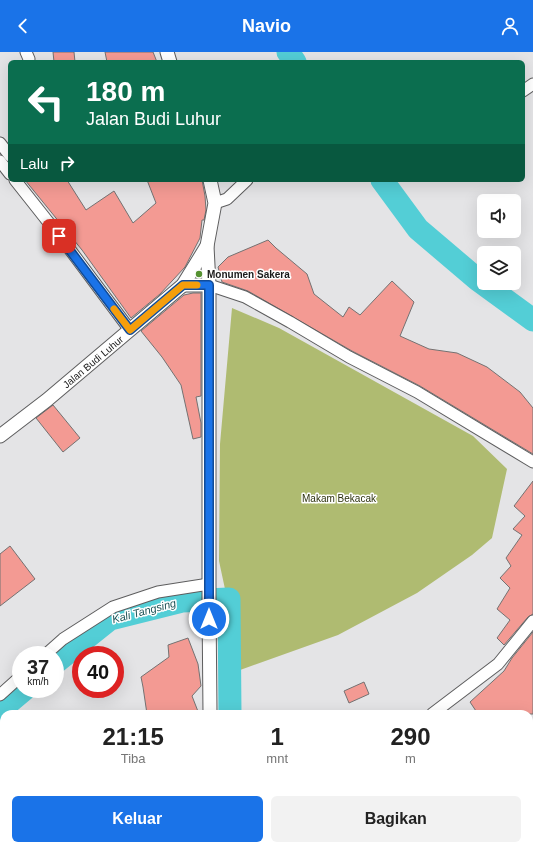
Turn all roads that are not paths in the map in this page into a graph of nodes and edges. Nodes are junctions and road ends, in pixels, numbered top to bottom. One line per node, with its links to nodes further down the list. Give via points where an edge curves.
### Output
1 (0, 144): 2 (street)
2 (8, 154)
3 (0, 162): 4 (street)
4 (8, 172)
5 (17, 182): 12 (street)
6 (210, 182): 8 (street)
7 (245, 182): 8 (street, via 227,199)
8 (215, 203): 9 (street)
9 (207, 246): 10 (street, Jalan Budi Luhur); 11 (street)
10 (183, 285): 11 (street); 12 (street, Jalan Budi Luhur)
11 (209, 285): 14 (street, via 245,297 284,318 349,357 417,392); 15 (street)
12 (130, 330): 13 (street, Jalan Budi Luhur)
13 (0, 436)
14 (533, 462)
15 (209, 586): 17 (street, via 158,592 113,607); 20 (street)
16 (533, 622): 21 (street, via 498,664)
17 (55, 646)
18 (12, 684): 19 (street)
19 (0, 695)
20 (210, 710)
21 (437, 710)

